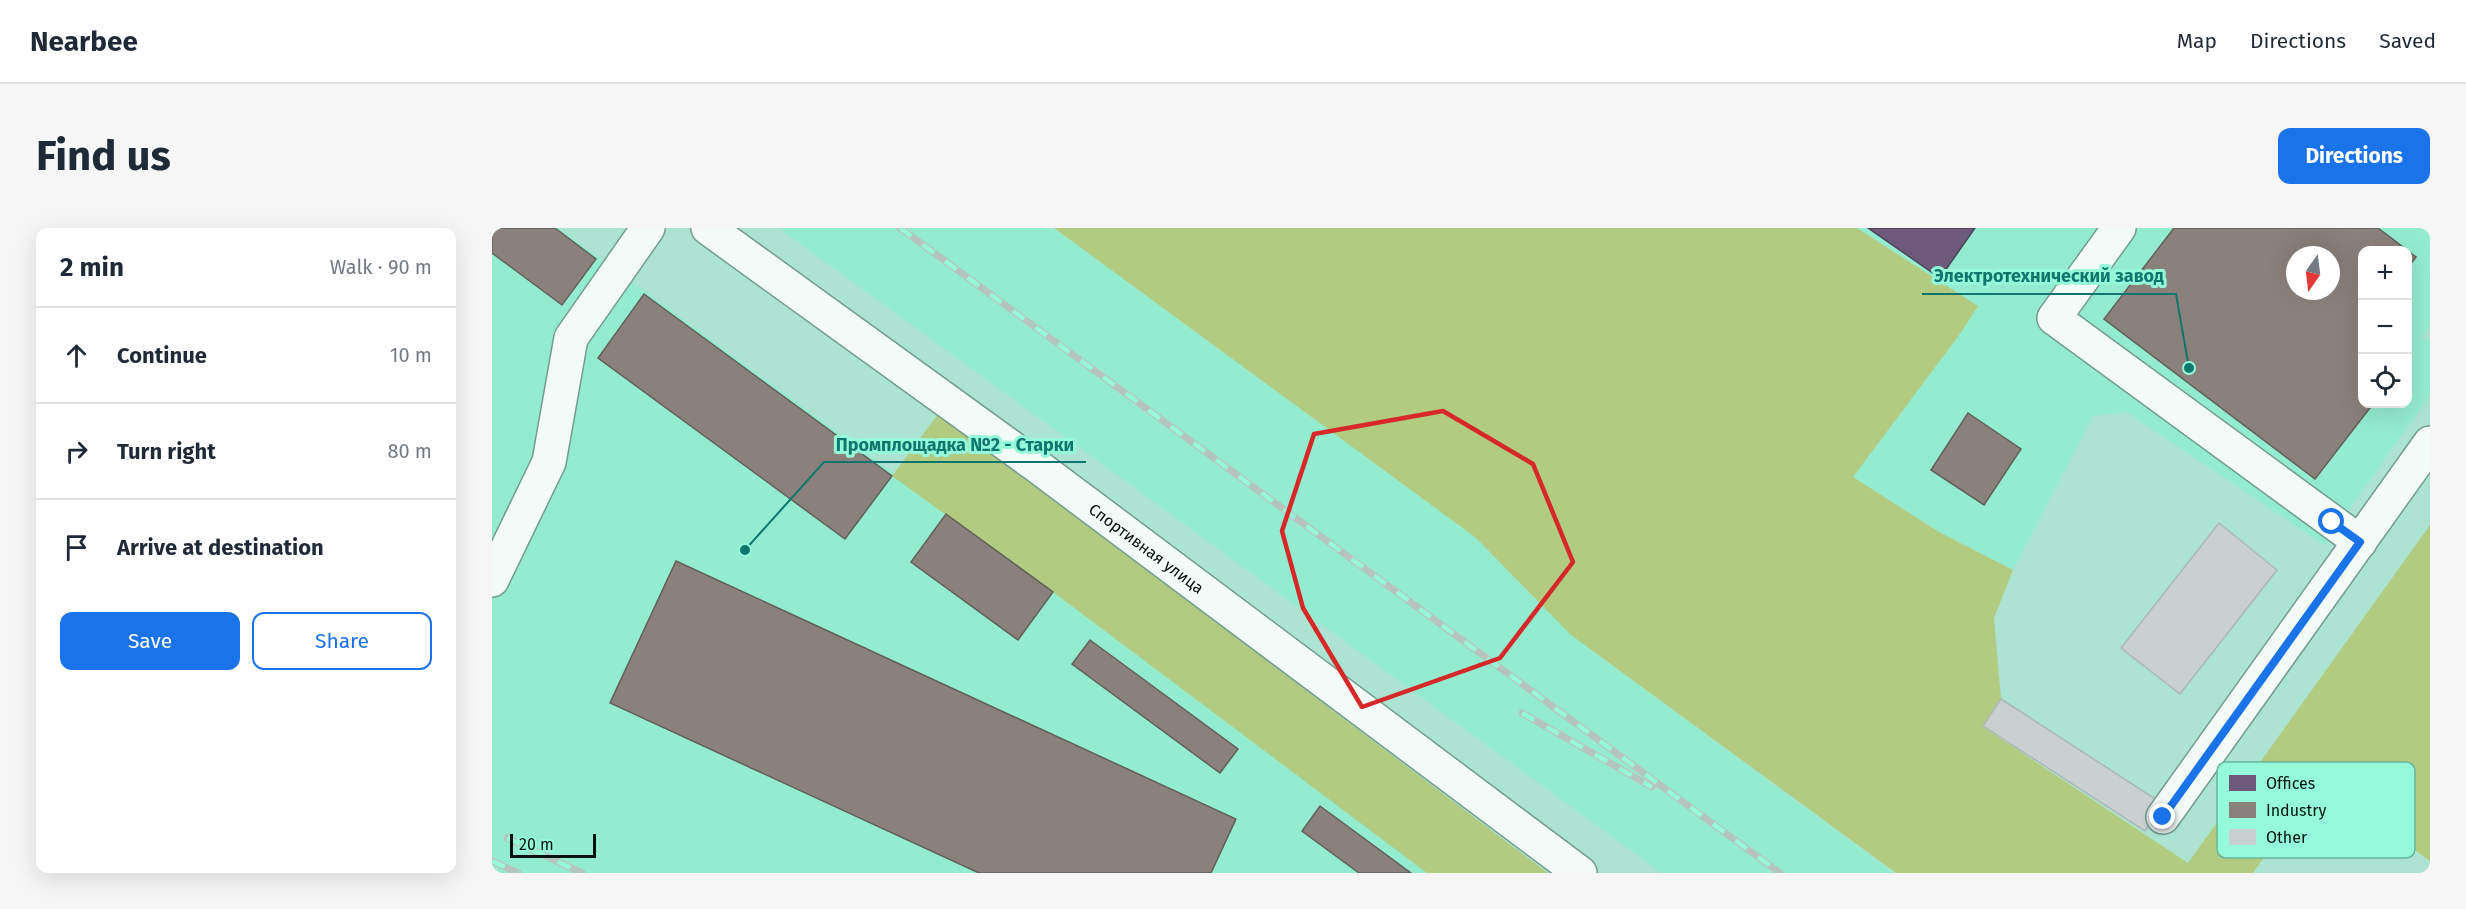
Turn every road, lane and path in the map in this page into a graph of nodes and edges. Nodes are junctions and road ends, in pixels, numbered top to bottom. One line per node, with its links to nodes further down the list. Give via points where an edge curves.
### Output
1 (648, 228): 6 (street, via 571,338 549,462)
2 (708, 228): 8 (street, Спортивная улица, via 1037,466)
3 (2119, 228): 5 (street, via 2054,318)
4 (2430, 443): 5 (street)
5 (2360, 542): 7 (street)
6 (492, 580)
7 (2163, 817)
8 (1580, 873)

